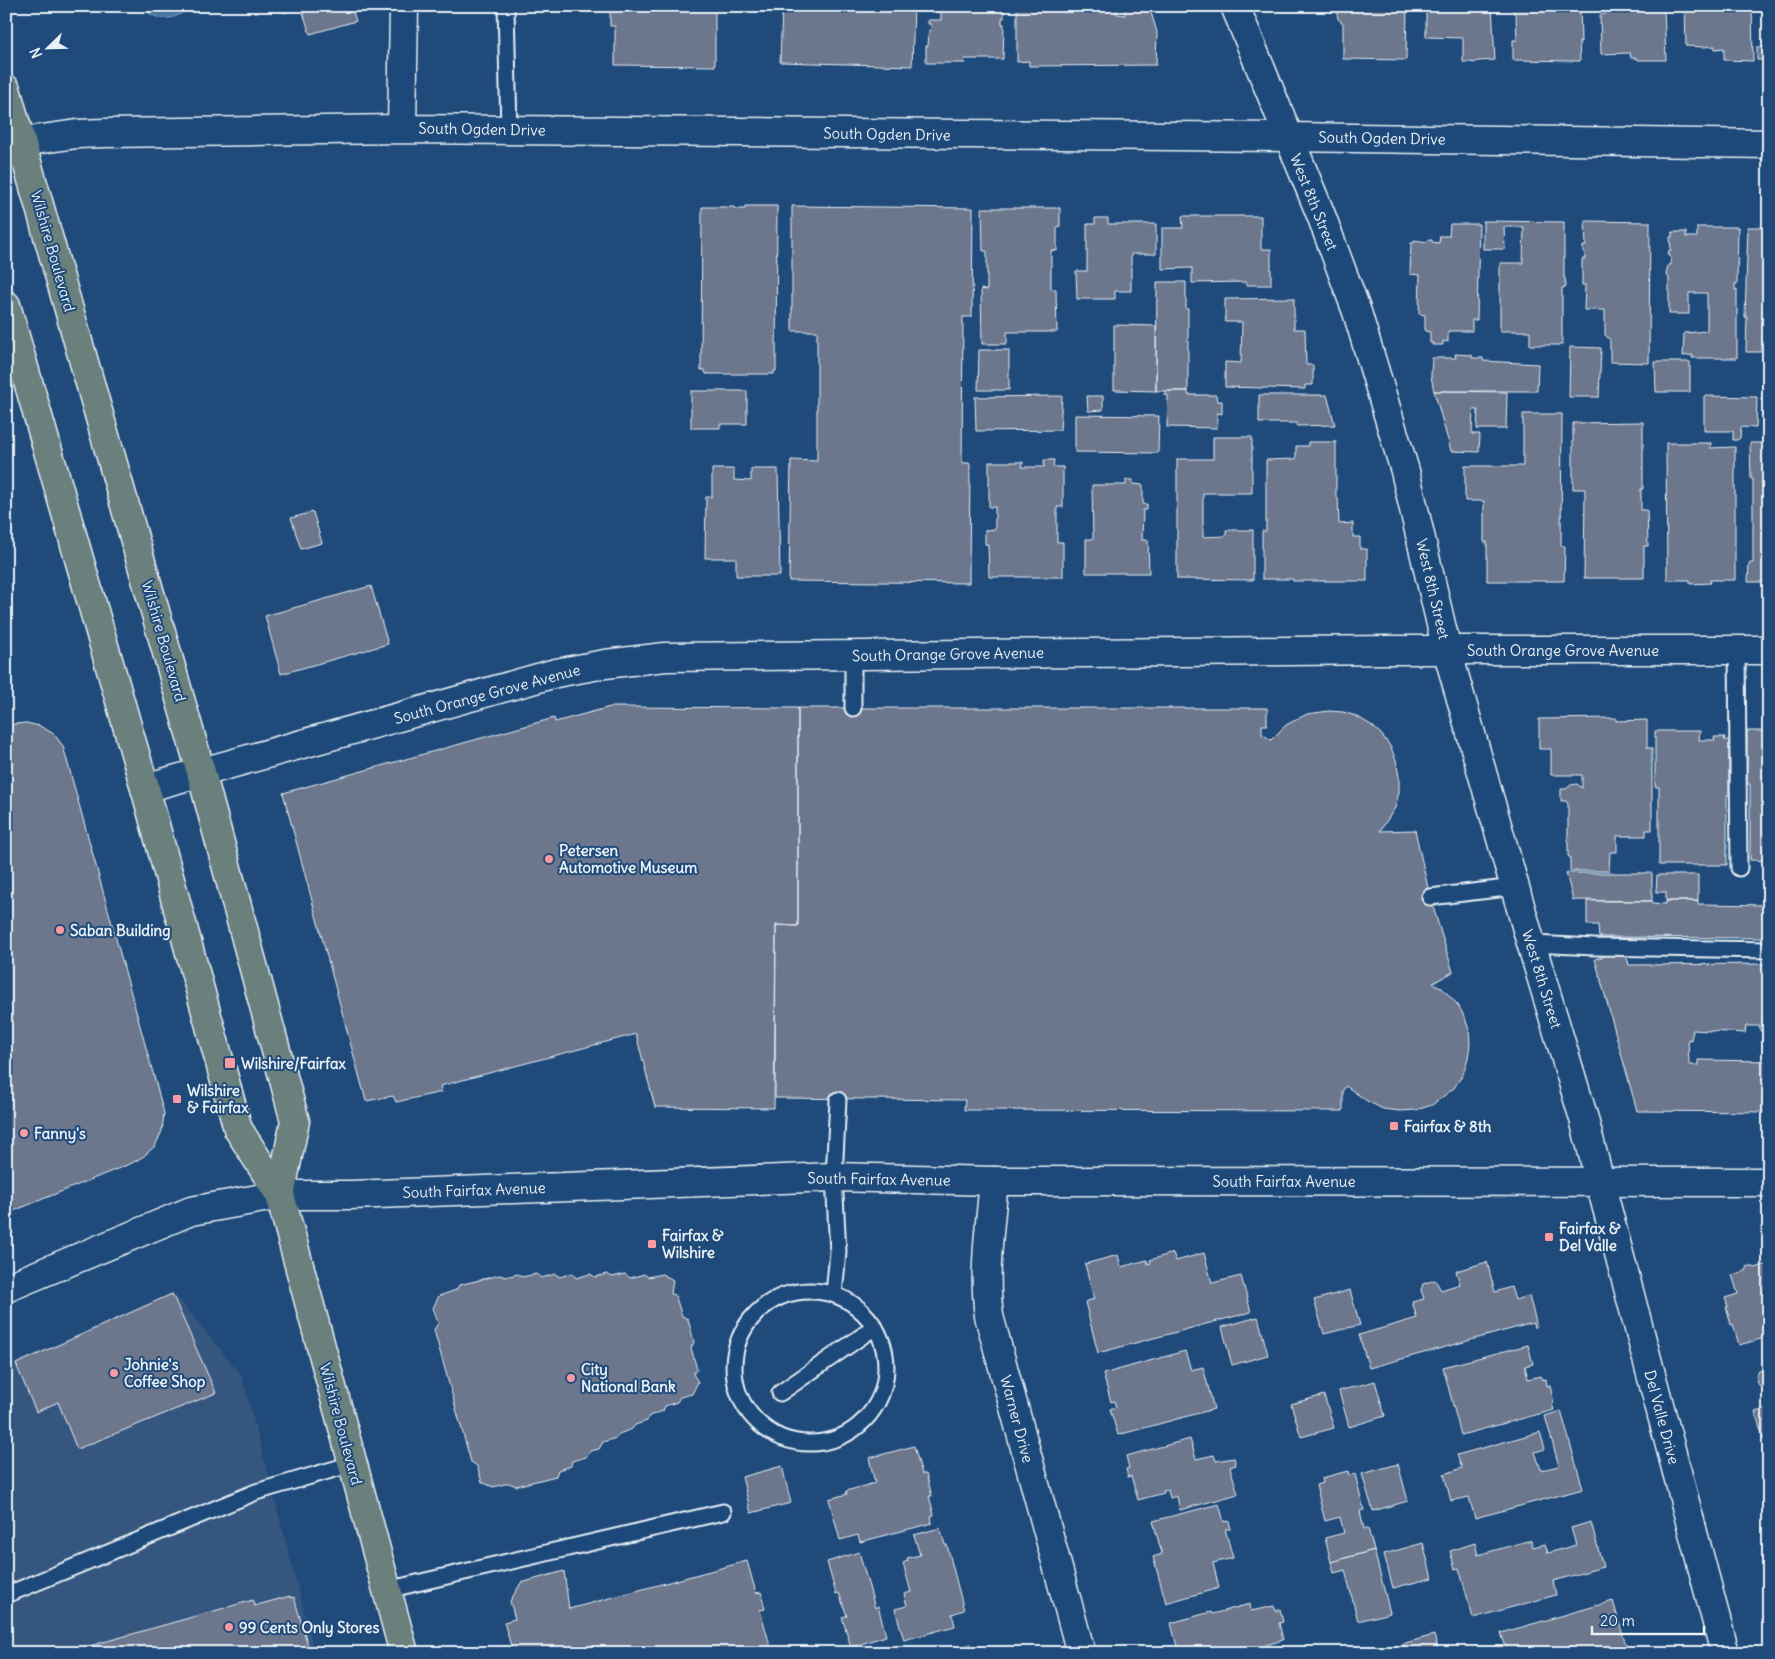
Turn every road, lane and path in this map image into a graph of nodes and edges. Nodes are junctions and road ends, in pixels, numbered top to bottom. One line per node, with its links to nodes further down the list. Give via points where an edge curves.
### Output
1 (404, 6): 5 (street)
2 (506, 6): 6 (lane)
3 (1235, 6): 7 (street, West 8th Street)
4 (6, 89): 8 (main road, Wilshire Boulevard)
5 (402, 129): 6 (street, South Ogden Drive); 8 (street, South Ogden Drive, via 105,133)
6 (509, 130): 7 (street, South Ogden Drive)
7 (1288, 137): 9 (street, South Ogden Drive); 11 (street, West 8th Street, via 1357,312 1405,471)
8 (13, 142): 16 (main road, Wilshire Boulevard)
9 (1769, 144)
10 (6, 306): 17 (main road, Wilshire Boulevard)
11 (1447, 650): 12 (street, South Orange Grove Avenue); 14 (street, South Orange Grove Avenue); 19 (street, West 8th Street)
12 (1737, 650): 13 (street, South Orange Grove Avenue); 18 (lane)
13 (1769, 650)
14 (853, 655): 15 (lane); 16 (street, South Orange Grove Avenue, via 665,657 605,664 556,673)
15 (853, 708)
16 (201, 772): 17 (street, South Orange Grove Avenue); 28 (main road, Wilshire Boulevard, via 295,1121)
17 (145, 788): 28 (main road, Wilshire Boulevard, via 238,1129)
18 (1739, 868)
19 (1515, 887): 20 (lane); 21 (street, West 8th Street)
20 (1430, 897)
21 (1532, 944): 22 (lane); 26 (street, West 8th Street)
22 (1769, 950)
23 (838, 1100): 24 (lane)
24 (834, 1177): 25 (street, South Fairfax Avenue); 28 (street, South Fairfax Avenue); 30 (lane, via 838,1252)
25 (994, 1181): 26 (street, South Fairfax Avenue); 38 (street, Warner Drive, via 987,1254 989,1316)
26 (1600, 1182): 27 (street, South Fairfax Avenue); 39 (street, Del Valle Drive)
27 (1769, 1182)
28 (280, 1195): 29 (street, South Fairfax Avenue, via 191,1211); 33 (main road, Wilshire Boulevard)
29 (6, 1288)
30 (834, 1294): 31 (lane, via 858,1307); 31 (lane, via 810,1291 787,1294 766,1304 749,1321 738,1342 734,1366 738,1390 749,1411 765,1428 786,1439 812,1443 838,1438 861,1424 877,1403 886,1378 884,1352)
31 (875, 1327): 32 (lane)
32 (780, 1393)
33 (352, 1464): 35 (main road, Wilshire Boulevard); 36 (lane, via 256,1492)
34 (723, 1512): 35 (lane)
35 (387, 1590): 37 (main road, Wilshire Boulevard)
36 (6, 1594)
37 (404, 1653)
38 (1081, 1653)
39 (1725, 1653)

